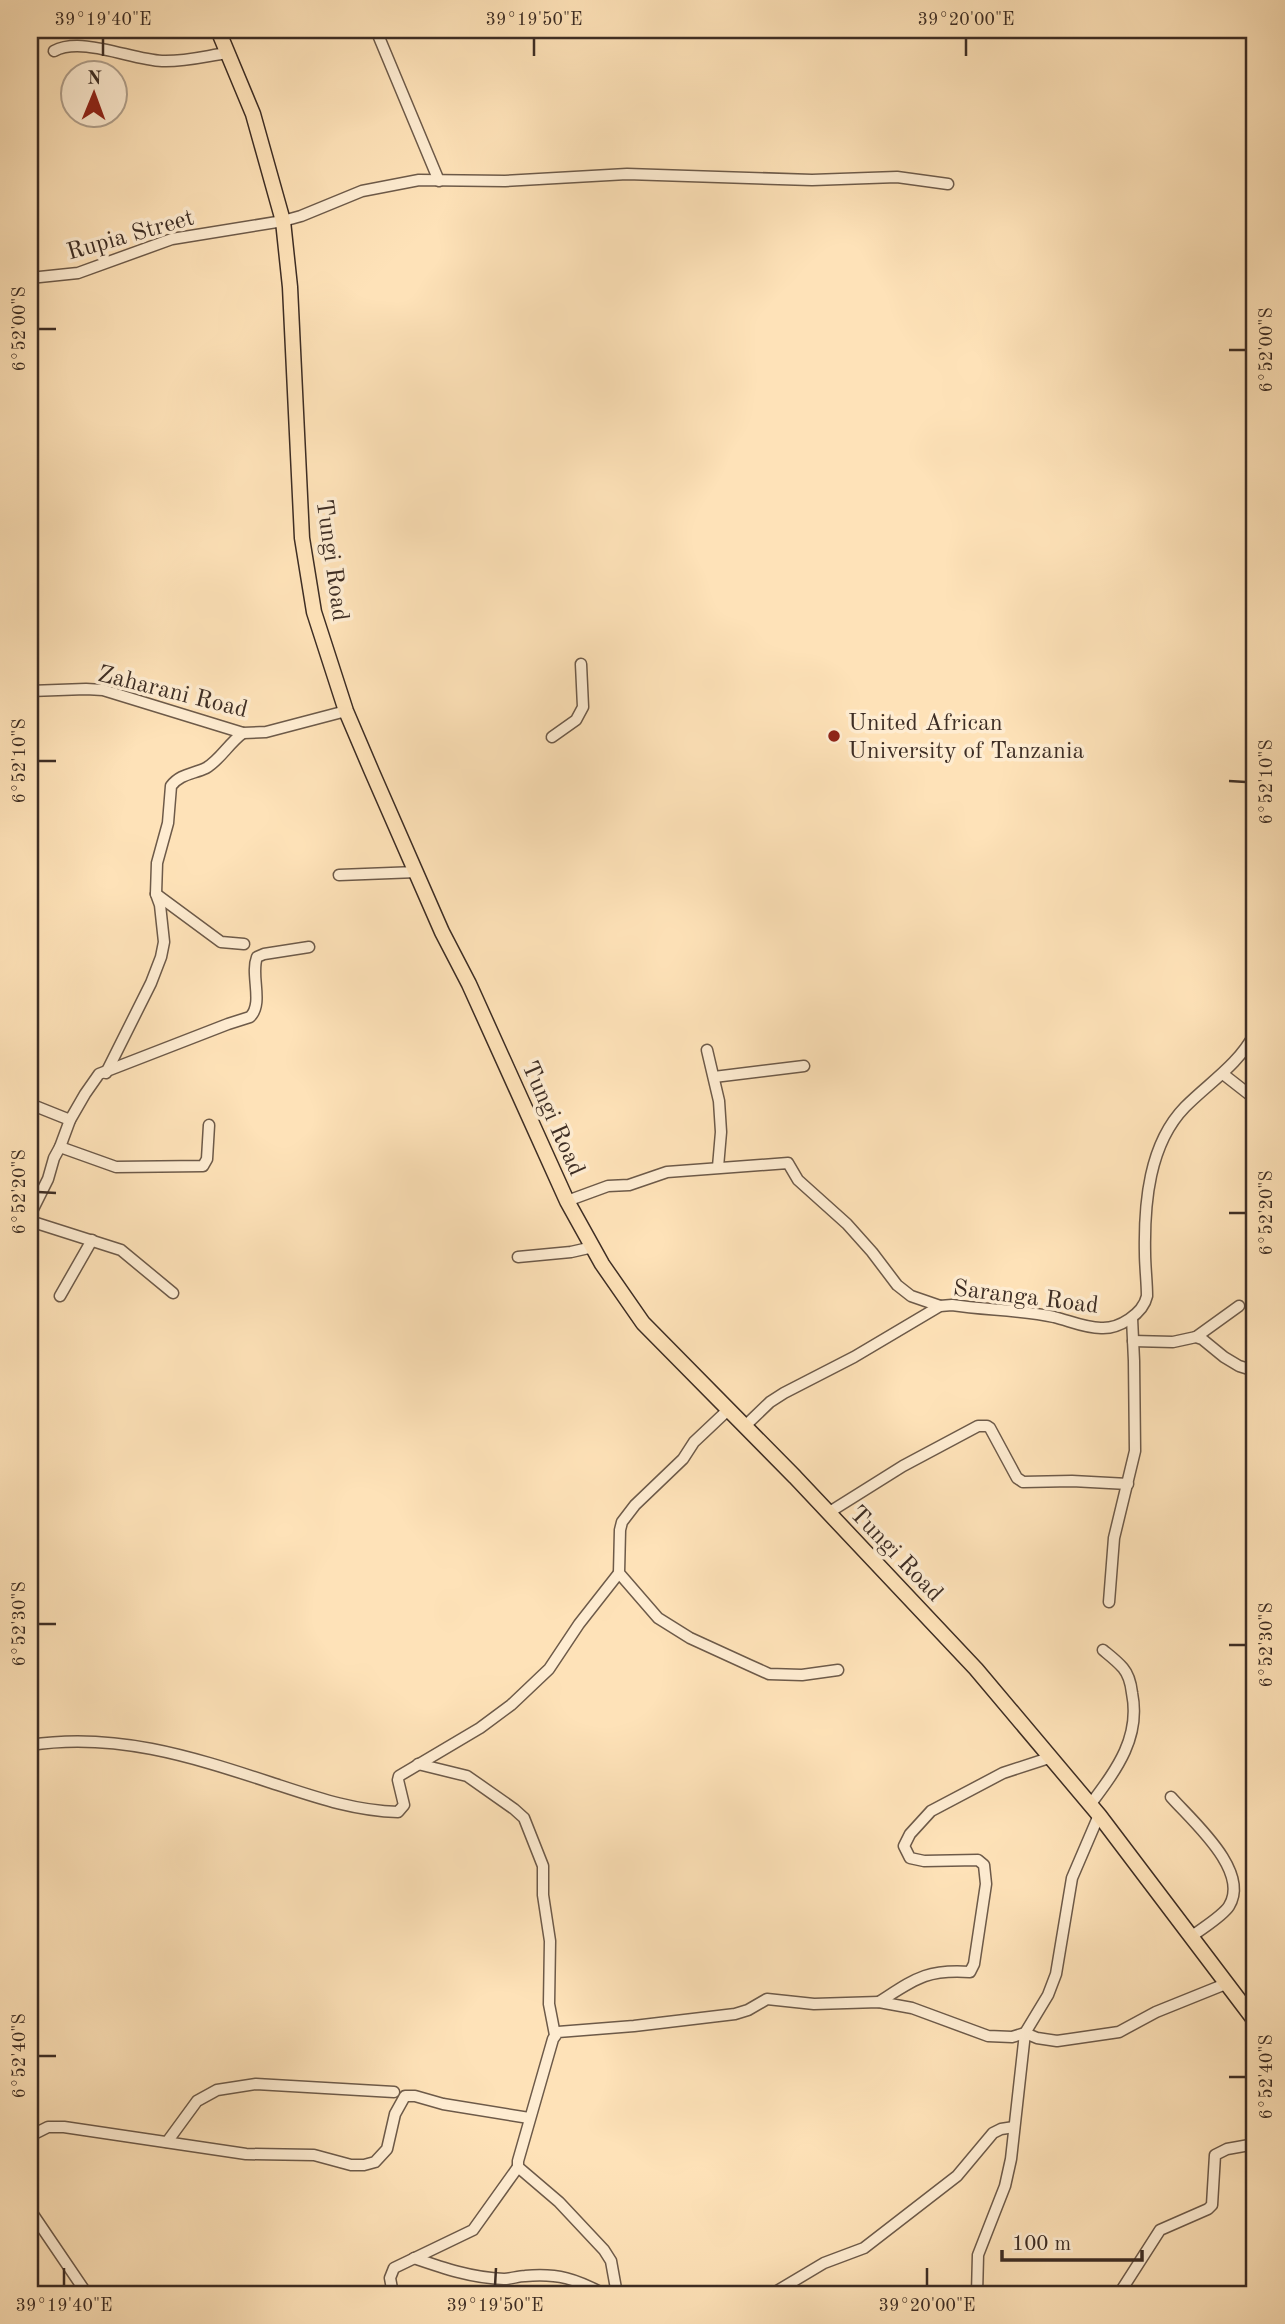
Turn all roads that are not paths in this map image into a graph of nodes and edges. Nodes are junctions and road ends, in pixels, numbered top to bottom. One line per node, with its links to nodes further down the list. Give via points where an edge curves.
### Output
1 (218, 30): 4 (main road, Tungi Road)
2 (376, 30): 5 (street)
3 (54, 51): 4 (street, via 86,48 166,61)
4 (227, 53): 7 (main road, Tungi Road, via 253,114)
5 (439, 181): 6 (street, Rupia Street, via 627,174 812,180 897,177); 7 (street, Rupia Street, via 419,180 362,191)
6 (948, 184)
7 (283, 220): 8 (street, Rupia Street, via 172,239 79,273); 11 (main road, Tungi Road, via 302,538 314,612)
8 (30, 278)
9 (581, 664): 13 (street, via 583,707 576,720)
10 (30, 691): 12 (street, Zaharani Road, via 103,690)
11 (346, 711): 12 (street, Zaharani Road, via 266,732); 14 (main road, Tungi Road)
12 (243, 733): 16 (street, via 209,765 171,786)
13 (552, 737)
14 (417, 872): 15 (street); 31 (main road, Tungi Road)
15 (339, 874)
16 (156, 894): 17 (street, via 221,942); 22 (street, via 163,930 162,957)
17 (244, 944)
18 (309, 947): 22 (street, via 257,957 255,1009 250,1017)
19 (1254, 1037): 23 (street, Saranga Road)
20 (707, 1050): 24 (street)
21 (804, 1066): 24 (street)
22 (106, 1073): 27 (street, via 99,1074)
23 (1223, 1074): 25 (street); 41 (street, Saranga Road, via 1183,1109 1154,1159 1145,1227 1147,1296)
24 (714, 1077): 30 (street, via 721,1132)
25 (1255, 1099)
26 (30, 1104): 27 (street)
27 (70, 1120): 29 (street)
28 (209, 1125): 29 (street, via 203,1166 117,1167)
29 (60, 1147): 32 (street)
30 (719, 1167): 31 (street, via 667,1172); 39 (street, via 788,1163 798,1180 861,1238 897,1285 911,1296)
31 (567, 1201): 35 (main road, Tungi Road)
32 (30, 1215)
33 (30, 1221): 34 (street)
34 (92, 1240): 37 (street, via 121,1250); 38 (street)
35 (593, 1247): 36 (street); 45 (main road, Tungi Road, via 643,1323)
36 (518, 1257)
37 (173, 1293)
38 (60, 1296)
39 (940, 1306): 41 (street, Saranga Road, via 1054,1317 1102,1328); 46 (street, Saranga Road, via 784,1393)
40 (1239, 1306): 42 (street)
41 (1132, 1318): 43 (street)
42 (1196, 1337): 43 (street, via 1173,1342); 44 (street, via 1239,1366)
43 (1133, 1341): 47 (street, via 1135,1451)
44 (1255, 1371)
45 (729, 1409): 46 (main road, Tungi Road); 49 (street, via 622,1522)
46 (746, 1426): 48 (main road, Tungi Road)
47 (1128, 1483): 48 (street, via 1023,1482 990,1428 983,1426 903,1466); 50 (street, via 1114,1538)
48 (828, 1513): 54 (main road, Tungi Road, via 976,1669)
49 (619, 1573): 52 (street, via 658,1618 769,1674); 55 (street, via 548,1669 511,1705)
50 (1109, 1602)
51 (1103, 1650): 57 (street, via 1129,1679 1135,1720 1121,1764)
52 (838, 1670)
53 (30, 1745): 55 (street, via 89,1740 125,1744 226,1768 336,1804 386,1812 402,1809 399,1776)
54 (1052, 1757): 57 (main road, Tungi Road); 60 (street, via 1003,1773 931,1811 910,1834 904,1846 910,1858 978,1860 984,1865 986,1884 974,1964 971,1972 944,1970 917,1978)
55 (418, 1764): 63 (street, via 467,1776 524,1818 543,1866 542,1895 550,1941 549,2004)
56 (1171, 1797): 58 (street, via 1207,1834 1229,1867 1232,1881 1228,1908)
57 (1095, 1810): 58 (main road, Tungi Road); 62 (street, via 1072,1878 1056,1974)
58 (1191, 1937): 59 (main road, Tungi Road)
59 (1228, 1983): 61 (main road, Tungi Road); 62 (street, via 1119,2032 1057,2041)
60 (879, 2002): 62 (street, via 912,2008 988,2036); 63 (street, via 814,2004 767,1999 735,2014)
61 (1255, 2021)
62 (1025, 2033): 66 (street)
63 (555, 2035): 65 (street)
64 (394, 2092): 68 (street, via 256,2084 217,2090 197,2102)
65 (529, 2118): 68 (street, via 405,2096 395,2114 387,2149 375,2162 363,2165 314,2155 247,2154); 70 (street)
66 (1014, 2127): 79 (street, via 993,2133 957,2176 864,2248 824,2263); 80 (street, via 1005,2186 978,2255)
67 (30, 2136): 68 (street, via 48,2127 64,2127)
68 (167, 2141)
69 (1255, 2144): 81 (street, via 1227,2148 1215,2155 1212,2205 1160,2230)
70 (518, 2167): 72 (street, via 473,2230); 76 (street, via 604,2250 611,2261)
71 (30, 2210): 73 (street)
72 (414, 2258): 74 (street, via 394,2268 390,2277); 75 (street, via 460,2274 490,2278 563,2276)
73 (87, 2294)
74 (393, 2294)
75 (604, 2294)
76 (617, 2294)
77 (702, 2294): 78 (street)
78 (708, 2294)
79 (772, 2294)
80 (977, 2294)
81 (1119, 2294)

